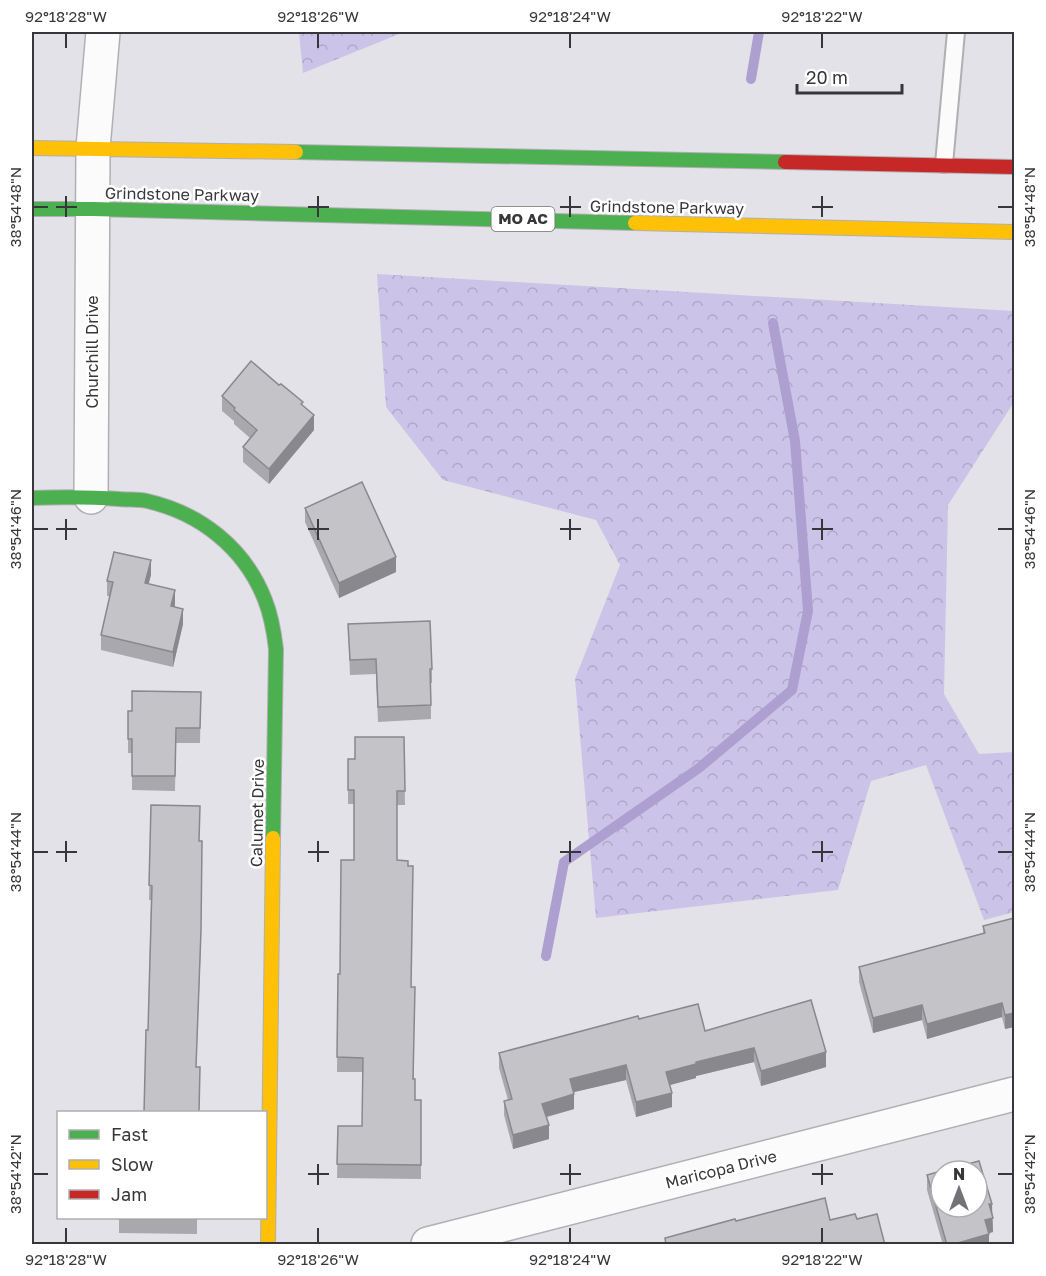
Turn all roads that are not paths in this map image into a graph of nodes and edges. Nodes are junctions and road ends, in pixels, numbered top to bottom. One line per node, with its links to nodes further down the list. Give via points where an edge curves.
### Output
1 (103, 32): 4 (street, Churchill Drive)
2 (956, 32): 5 (lane)
3 (32, 148): 4 (main road)
4 (93, 148): 5 (main road); 7 (street, Churchill Drive)
5 (944, 164): 6 (main road)
6 (1014, 166)
7 (93, 208): 8 (main road, Grindstone Parkway / MO AC); 9 (main road, Grindstone Parkway / MO AC); 10 (street, Churchill Drive)
8 (32, 209)
9 (1014, 232)
10 (91, 497): 11 (main road); 13 (main road, Calumet Drive, via 147,501 188,514 219,534 241,555 256,579 274,628)
11 (32, 498)
12 (1014, 1094): 14 (street, Maricopa Drive)
13 (268, 1245)
14 (428, 1245)

